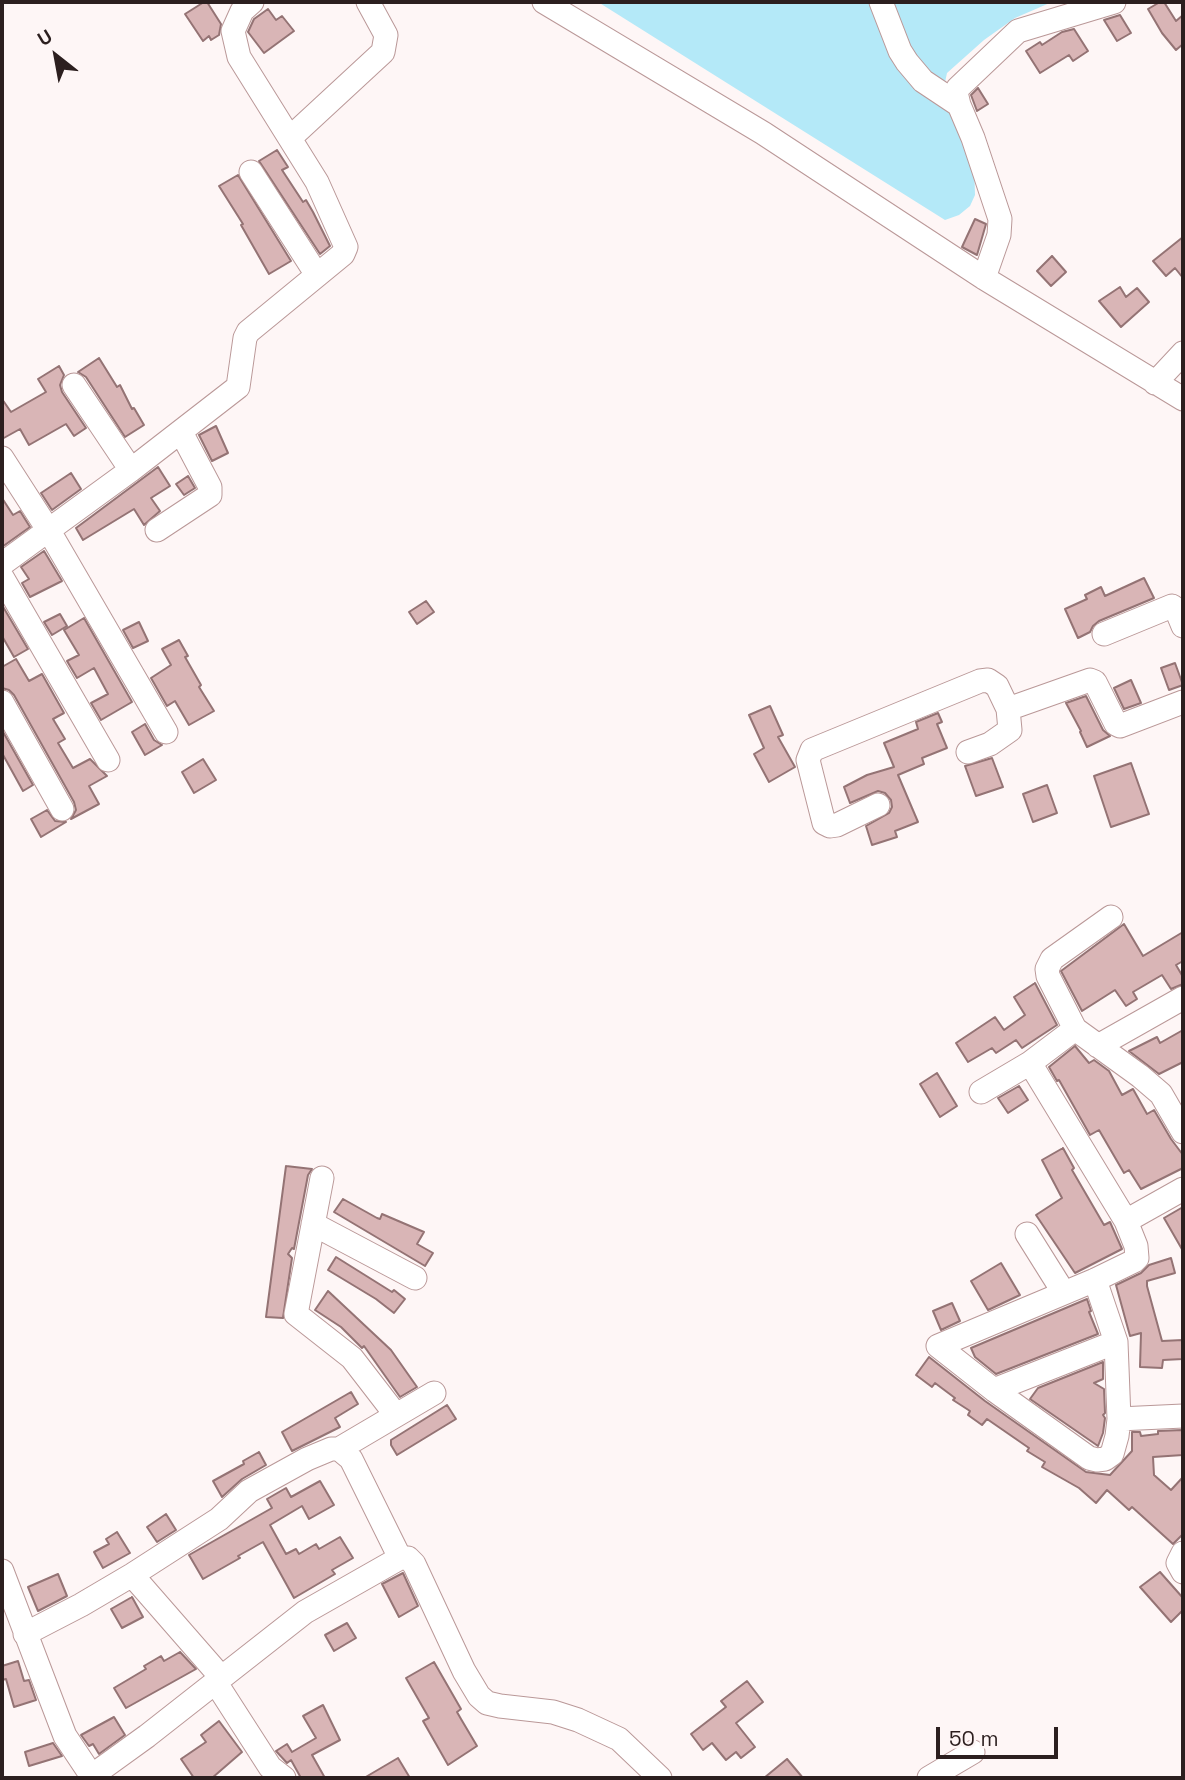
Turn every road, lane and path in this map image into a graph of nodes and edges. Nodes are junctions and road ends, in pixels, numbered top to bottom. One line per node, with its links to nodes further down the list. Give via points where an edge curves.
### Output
1 (252, 2): 7 (street, via 233,31 236,48)
2 (368, 2): 7 (street, via 386,35 383,52)
3 (881, 2): 6 (street, via 907,62 923,80)
4 (1114, 2): 6 (street, via 1018,31 961,84)
5 (551, 6): 10 (street, via 763,133)
6 (956, 103): 10 (street, via 1000,219)
7 (290, 138): 9 (street, via 345,240 342,254)
8 (251, 172): 9 (street)
9 (317, 275): 15 (street, via 248,332 238,387)
10 (984, 278): 12 (street)
11 (1183, 353): 12 (street)
12 (1155, 383): 14 (street)
13 (74, 385): 16 (street)
14 (1183, 399)
15 (181, 432): 16 (street); 18 (street, via 210,495)
16 (131, 470): 19 (street)
17 (5, 471): 19 (street)
18 (157, 530)
19 (49, 531): 20 (street); 27 (street)
20 (2, 564)
21 (2, 578): 29 (street)
22 (1183, 626): 23 (street, via 1172,606)
23 (1104, 634)
24 (2, 702): 31 (street)
25 (1183, 702): 26 (street, via 1120,726 1090,680)
26 (1008, 709): 28 (street, via 1009,732); 30 (street, via 997,686 980,681 813,750 808,760 824,823 833,826)
27 (166, 732)
28 (968, 752)
29 (108, 760)
30 (878, 805)
31 (62, 809)
32 (1111, 917): 34 (street, via 1052,959 1047,969)
33 (1183, 998): 35 (street)
34 (1075, 1029): 35 (street); 36 (street)
35 (1098, 1046): 38 (street, via 1161,1094)
36 (1030, 1063): 37 (street); 41 (street)
37 (981, 1092)
38 (1183, 1132)
39 (322, 1178): 42 (street)
40 (1183, 1189): 41 (street)
41 (1126, 1221): 45 (street, via 1137,1258)
42 (313, 1224): 44 (street); 50 (street, via 296,1314 352,1358)
43 (1027, 1234): 46 (street)
44 (415, 1278)
45 (1095, 1280): 46 (street); 47 (street)
46 (1063, 1293): 48 (street, via 938,1346)
47 (1116, 1342): 48 (street); 52 (street)
48 (994, 1390): 52 (street, via 1097,1460 1112,1454)
49 (434, 1393): 50 (street)
50 (396, 1415): 53 (street)
51 (1183, 1416): 52 (street)
52 (1119, 1419)
53 (339, 1449): 55 (street, via 351,1459); 58 (street, via 307,1459 249,1491 219,1519)
54 (1183, 1553): 57 (street, via 1178,1563)
55 (400, 1558): 60 (street, via 305,1612); 65 (street, via 414,1564 464,1671 487,1703 578,1720 619,1739)
56 (2, 1571): 59 (street)
57 (1183, 1572)
58 (132, 1575): 59 (street); 60 (street)
59 (25, 1634): 63 (street, via 65,1736)
60 (219, 1680): 63 (street); 64 (street, via 270,1767)
61 (973, 1752): 62 (street)
62 (937, 1776)
63 (93, 1777)
64 (284, 1778)
65 (660, 1778)

